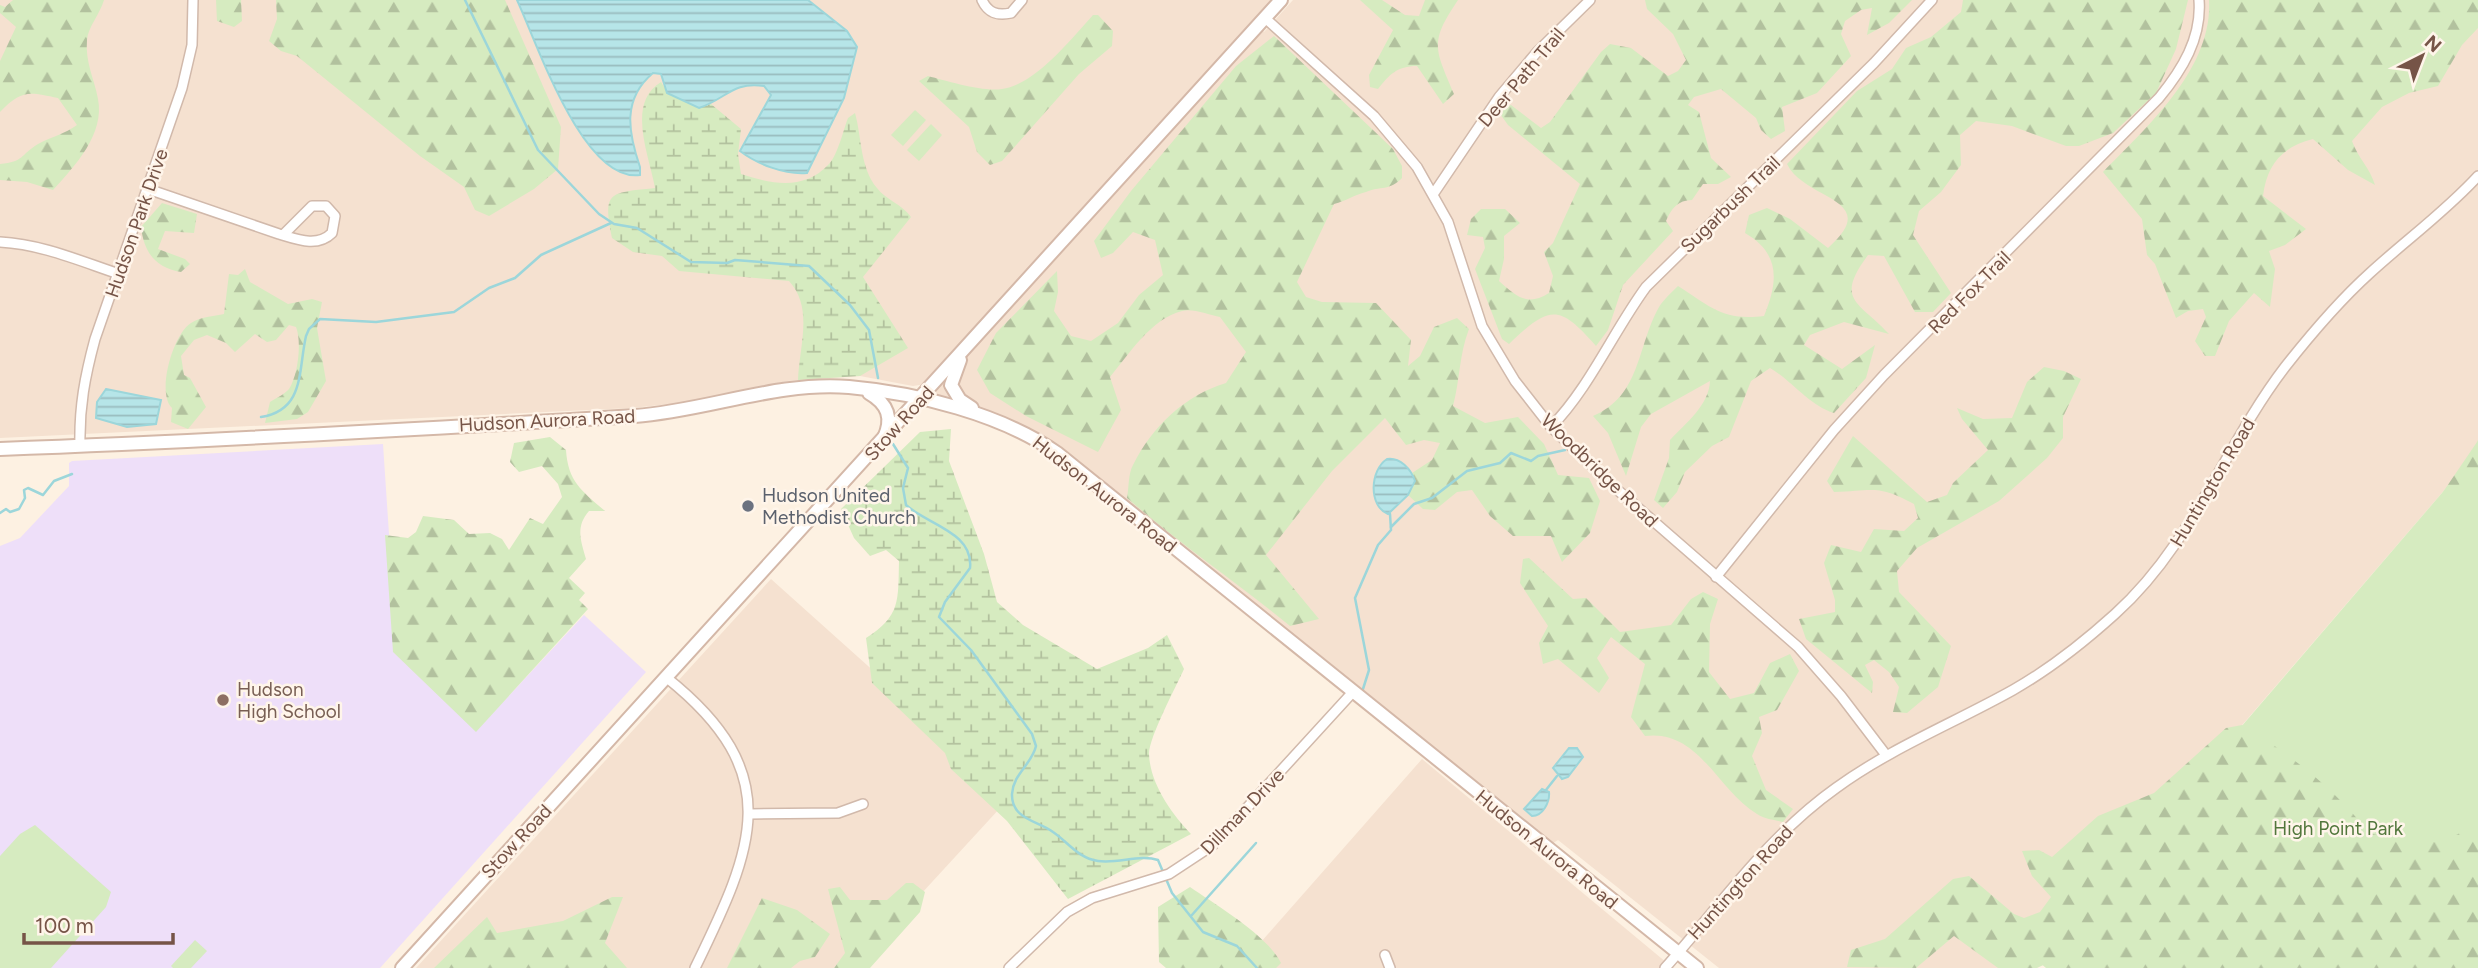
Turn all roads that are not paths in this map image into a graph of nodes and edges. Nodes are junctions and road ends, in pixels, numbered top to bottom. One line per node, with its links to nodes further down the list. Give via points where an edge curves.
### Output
1 (193, 0): 10 (street, Hudson Park Drive, via 189,64)
2 (982, 0): 3 (street, via 1000,15 1011,13)
3 (1023, 0)
4 (1281, 0): 8 (street, Stow Road)
5 (1590, 0): 11 (street, Deer Path Trail, via 1499,97)
6 (1932, 0): 19 (street, Sugarbush Trail, via 1646,287 1579,392)
7 (2199, 0): 23 (street, Red Fox Trail, via 2198,26 2188,55 2159,98 1884,375)
8 (1265, 18): 11 (street, Woodbridge Road, via 1374,116 1409,155); 15 (street, Stow Road)
9 (2478, 176): 26 (street, Huntington Road, via 2371,272 2315,330 2253,413 2179,541 2117,612 2074,649 2016,688)
10 (148, 189): 12 (street); 14 (street, Hudson Park Drive)
11 (1434, 194): 19 (street, Woodbridge Road, via 1453,235 1482,326)
12 (283, 235): 12 (street, via 320,241 332,233 335,216 326,206 312,206)
13 (0, 242): 14 (street, via 34,247)
14 (119, 274): 21 (street, Hudson Park Drive, via 84,380)
15 (968, 347): 17 (street, Stow Road); 18 (street, via 951,385 960,400)
16 (860, 388): 17 (street, Hudson Aurora Road); 20 (street, via 888,410); 21 (street, Hudson Aurora Road, via 813,388 638,416)
17 (920, 400): 18 (street, Hudson Aurora Road); 20 (street, Stow Road)
18 (985, 415): 25 (street, Hudson Aurora Road, via 1057,453)
19 (1550, 427): 23 (street, Woodbridge Road)
20 (883, 442): 24 (street, Stow Road)
21 (80, 446): 22 (street, Hudson Aurora Road)
22 (0, 449)
23 (1716, 577): 26 (street, Woodbridge Road, via 1798,647)
24 (667, 678): 28 (street, via 713,721 733,748); 31 (street, Stow Road)
25 (1352, 693): 29 (street, Hudson Aurora Road); 33 (street, Dillman Drive, via 1213,845 1164,876 1092,898 1067,912)
26 (1886, 755): 29 (street, Huntington Road, via 1835,788 1787,828)
27 (863, 804): 28 (street, via 838,813)
28 (751, 814): 32 (street, via 731,886)
29 (1678, 953): 35 (street, Huntington Road); 36 (street, Hudson Aurora Road)
30 (1385, 956): 34 (street)
31 (402, 968)
32 (695, 968)
33 (1009, 968)
34 (1390, 968)
35 (1665, 968)
36 (1696, 968)

